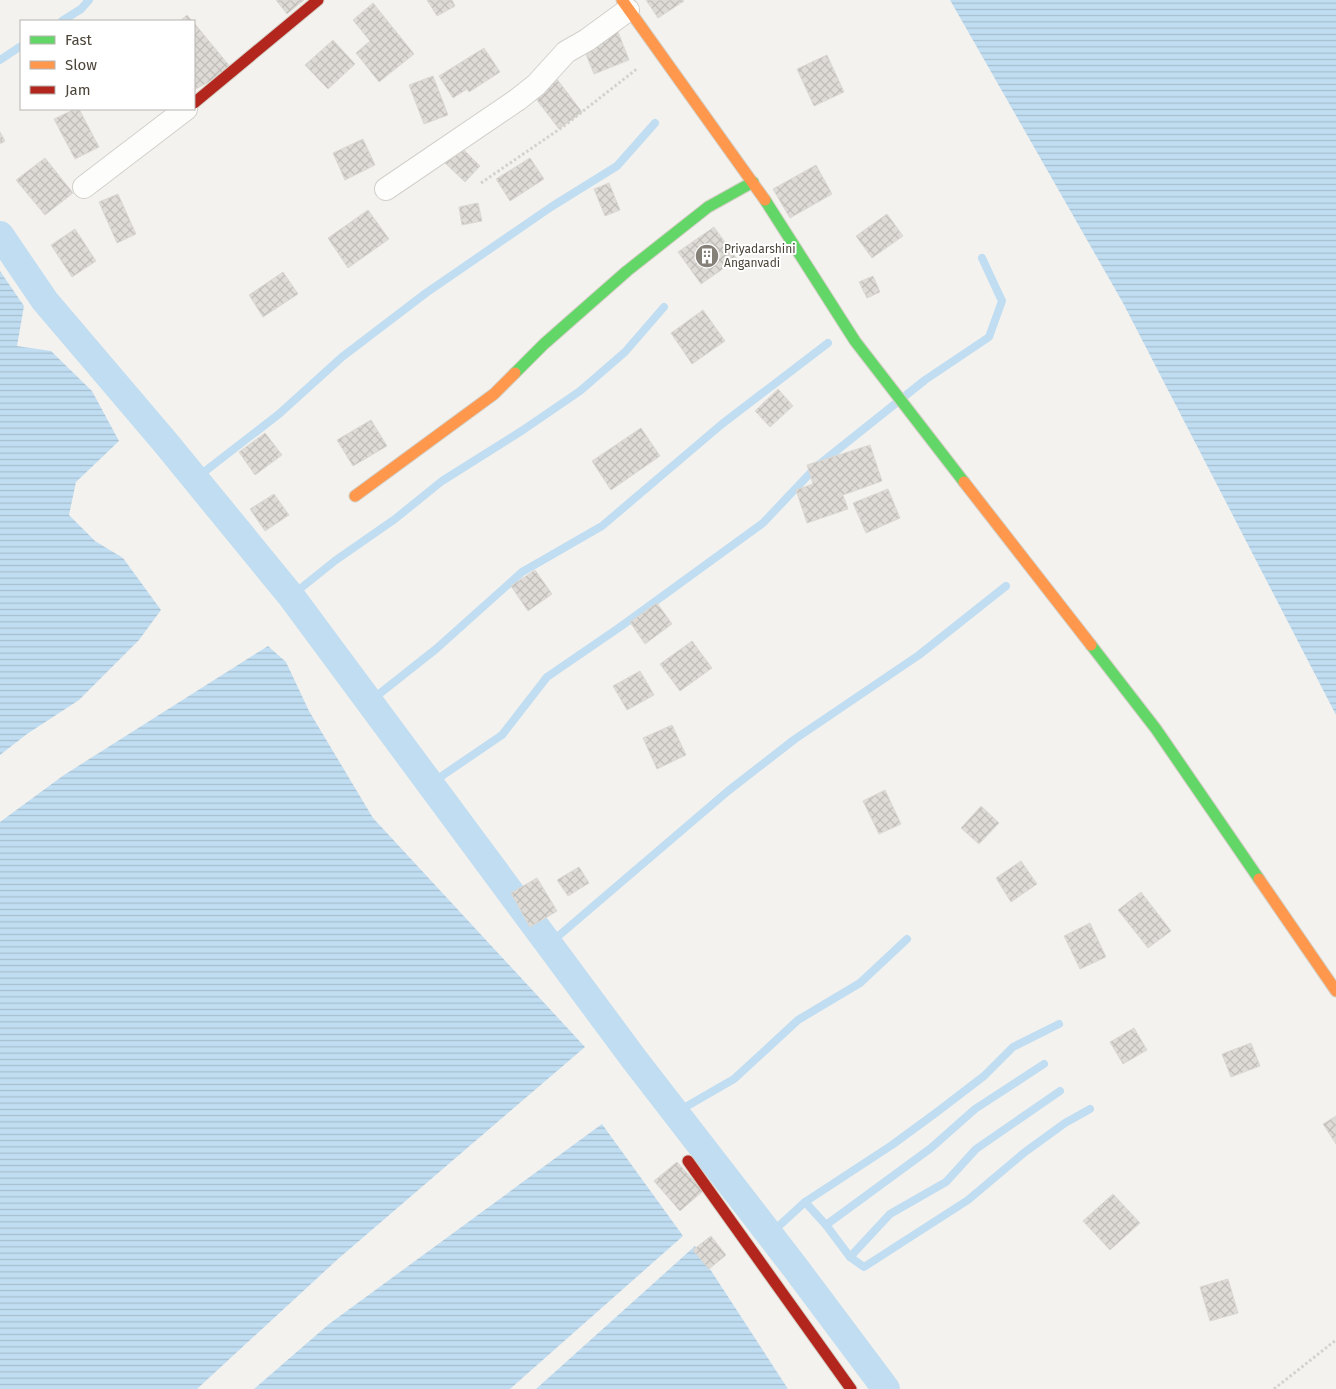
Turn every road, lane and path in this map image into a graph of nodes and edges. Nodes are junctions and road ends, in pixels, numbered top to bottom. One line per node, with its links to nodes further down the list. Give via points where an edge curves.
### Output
1 (318, 0): 4 (street)
2 (625, 5): 3 (street); 9 (street, via 587,40 566,52 518,100)
3 (658, 53): 6 (street); 7 (path, via 564,126)
4 (195, 102)
5 (185, 110): 8 (street)
6 (753, 182): 10 (street, via 708,207 627,271 544,344 494,394); 11 (street, via 855,341 1156,729)
7 (481, 183)
8 (84, 187)
9 (386, 189)
10 (355, 496)
11 (1336, 991)
12 (688, 1161): 14 (street)
13 (1336, 1340): 15 (path)
14 (851, 1389)
15 (1274, 1389)

